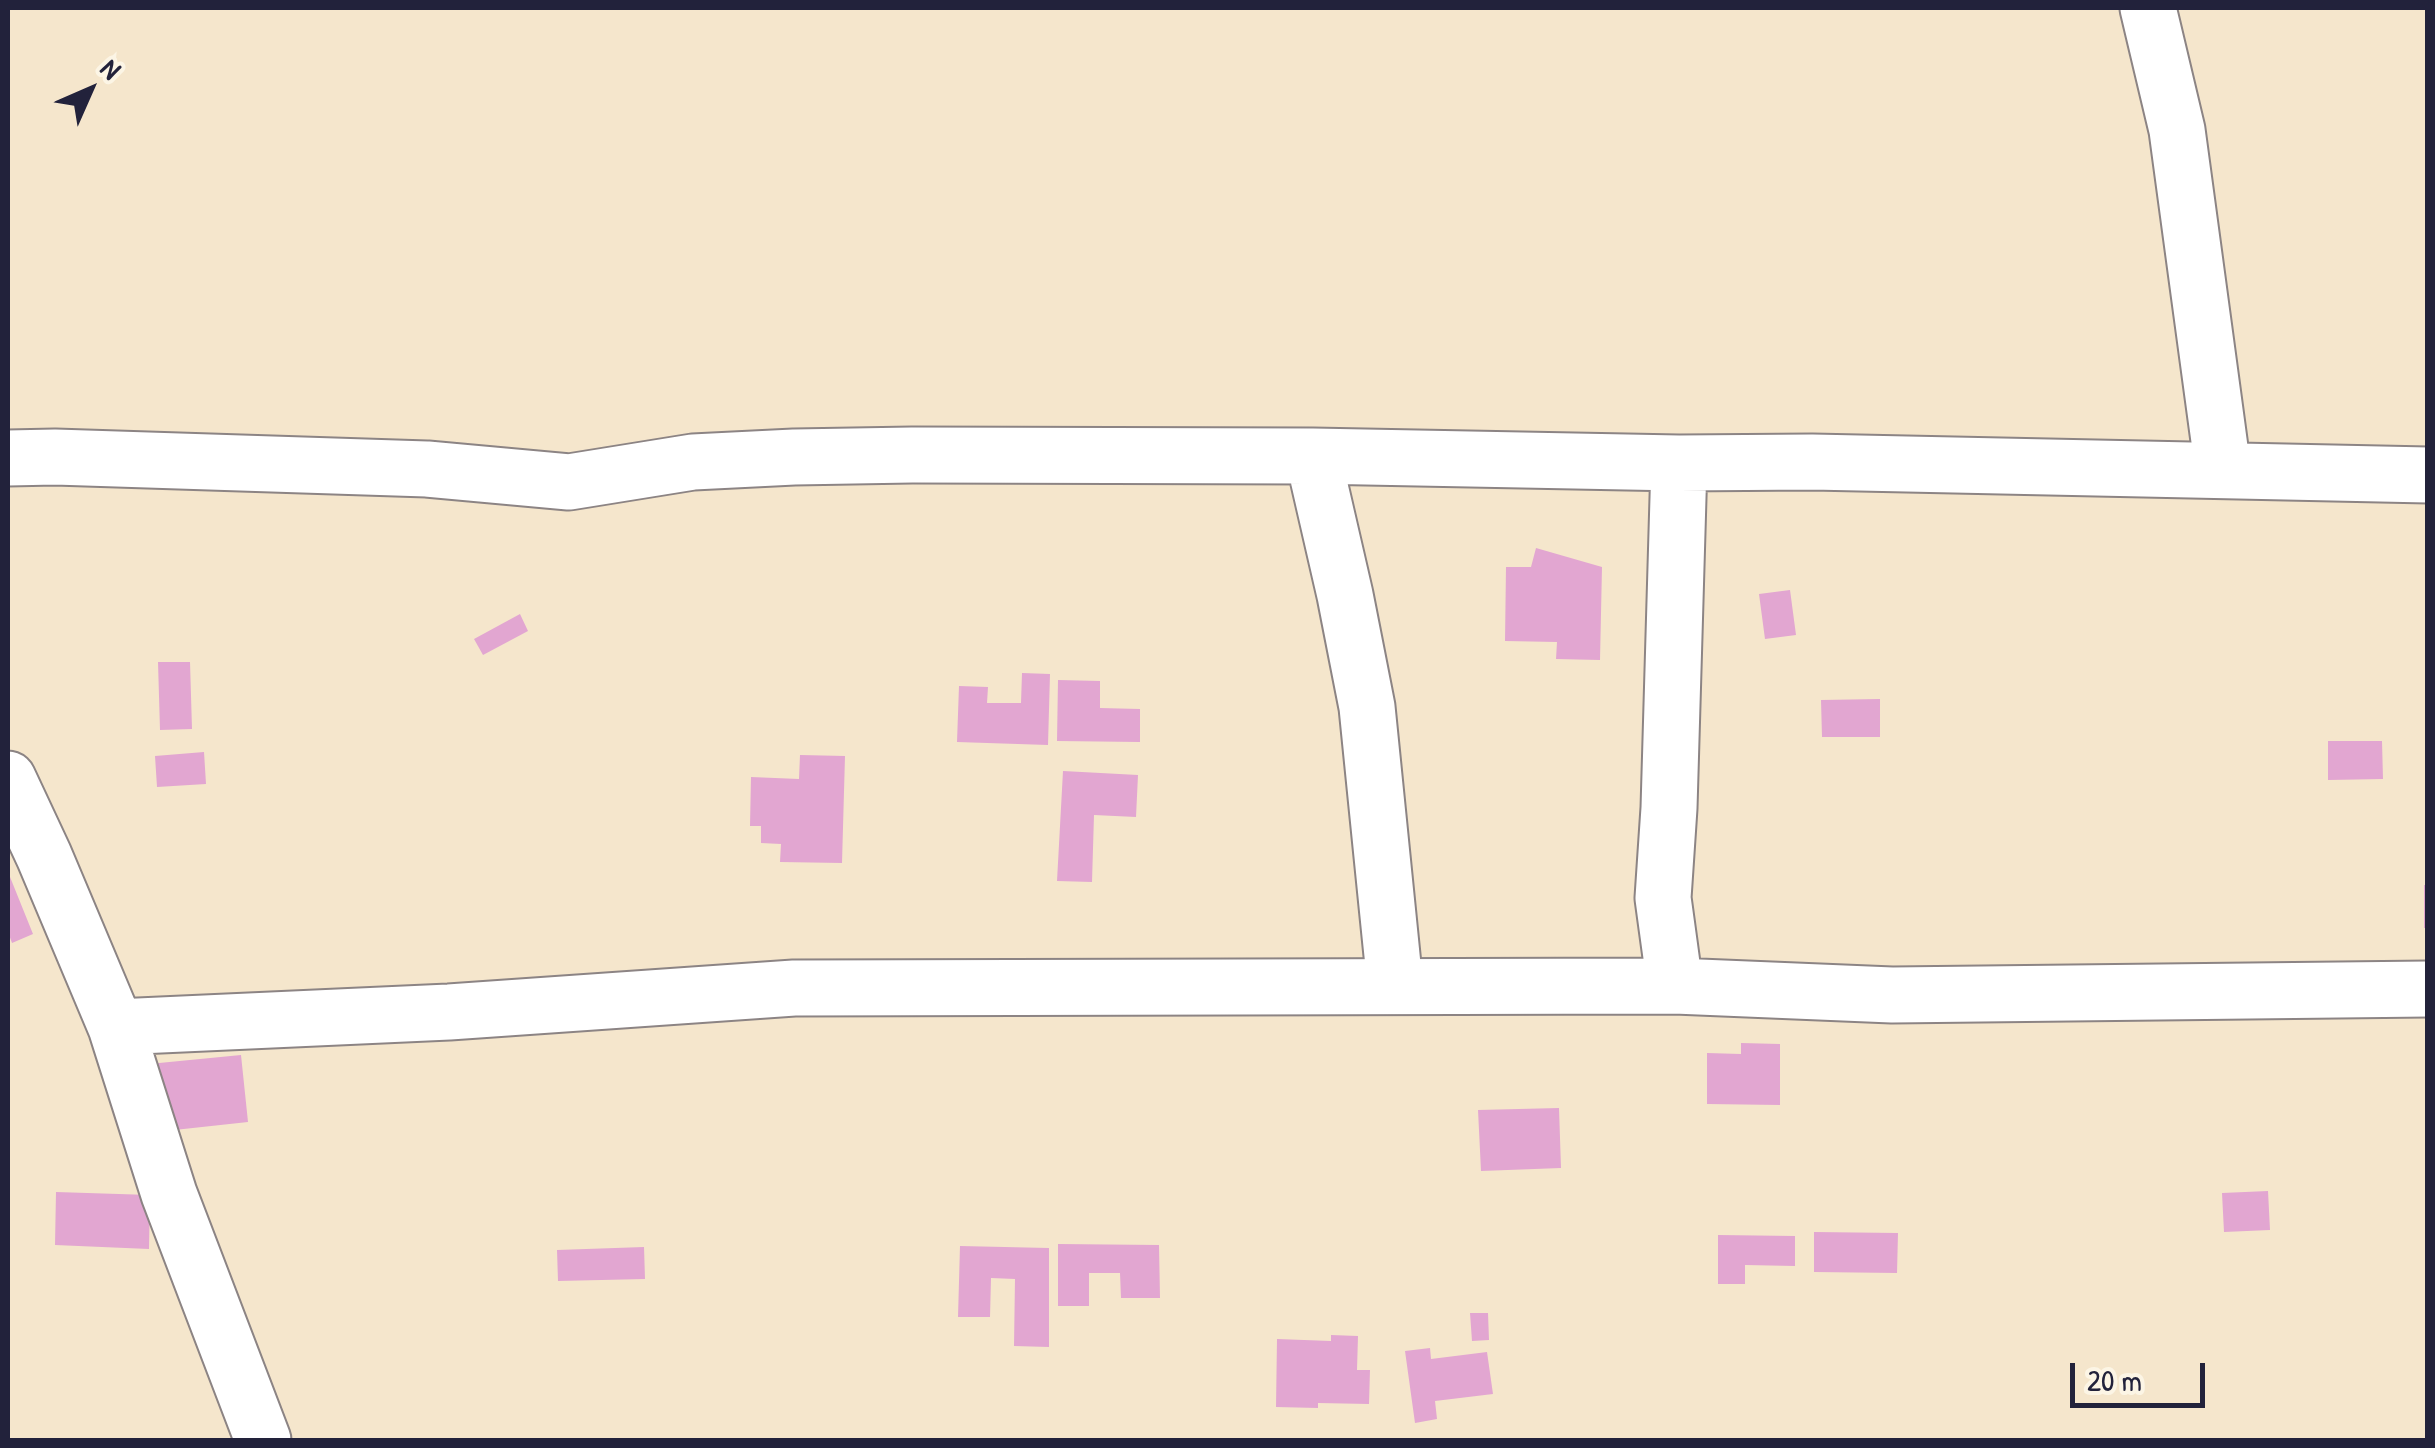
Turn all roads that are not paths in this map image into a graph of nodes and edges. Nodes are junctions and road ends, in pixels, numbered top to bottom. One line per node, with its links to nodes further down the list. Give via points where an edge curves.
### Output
1 (2148, 8): 5 (street, via 2177,130)
2 (1313, 456): 3 (street, via 794,457 693,462 569,482 427,469); 4 (street); 8 (street, via 1366,708)
3 (8, 458)
4 (1679, 463): 5 (street); 9 (street, via 1663,898)
5 (2224, 470): 6 (street)
6 (2428, 474)
7 (8, 779): 11 (street)
8 (1395, 986): 9 (street); 11 (street, via 794,988)
9 (1676, 986): 10 (street, via 1892,995)
10 (2428, 989)
11 (116, 1028): 12 (street, via 169,1194)
12 (263, 1440)

